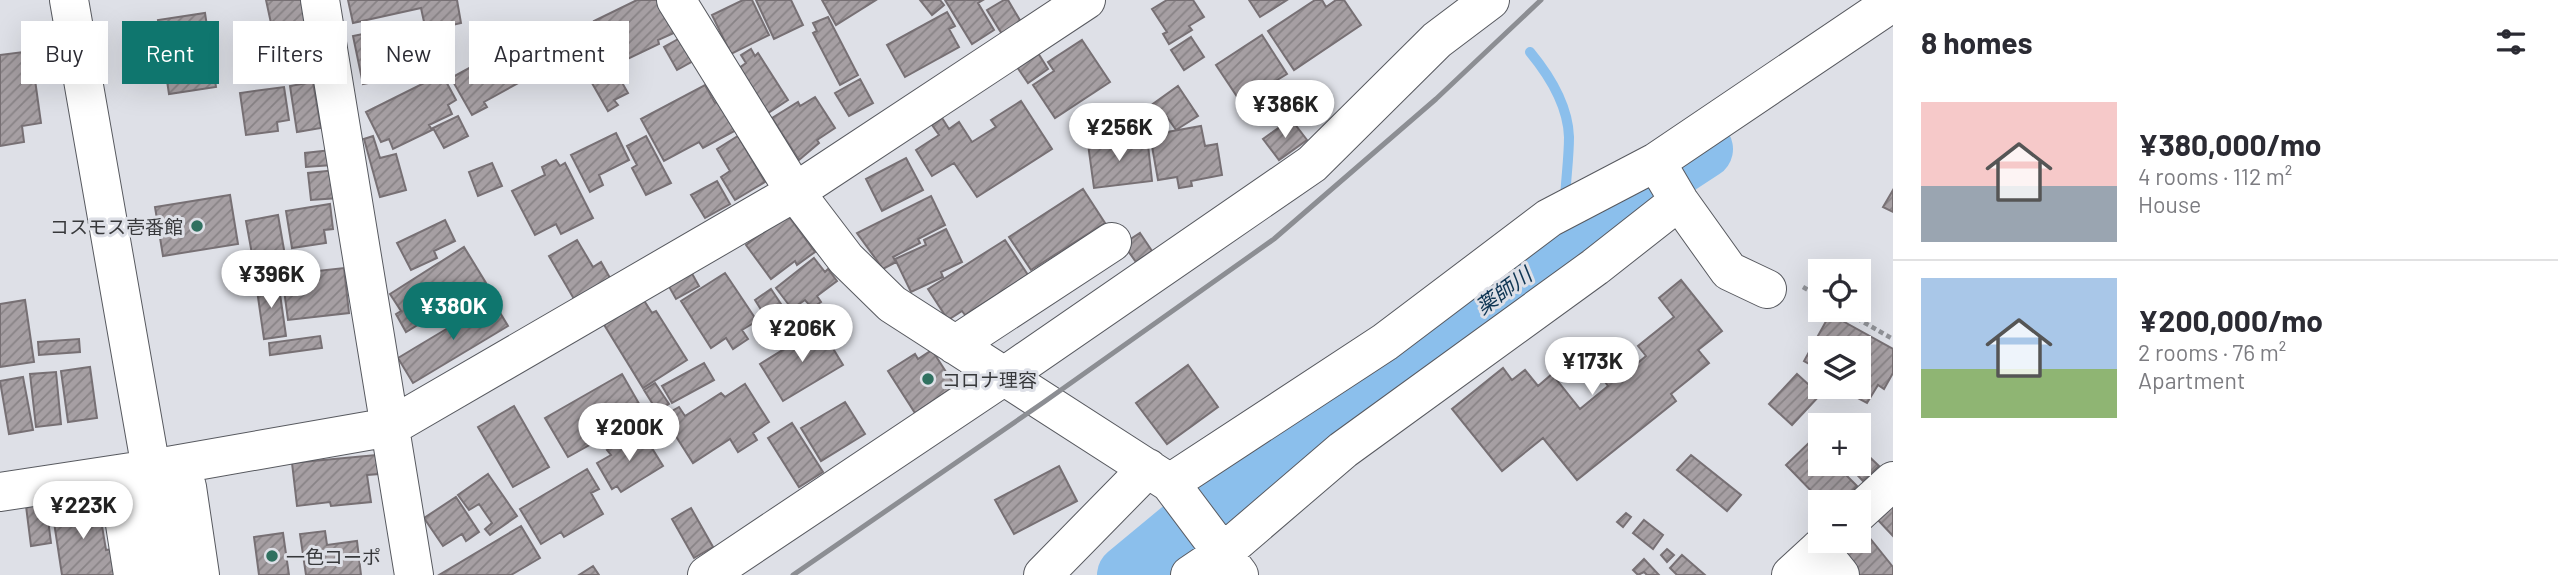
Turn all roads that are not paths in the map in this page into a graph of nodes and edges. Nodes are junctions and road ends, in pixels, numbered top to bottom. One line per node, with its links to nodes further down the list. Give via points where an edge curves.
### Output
1 (69, 0): 15 (street)
2 (320, 0): 14 (street)
3 (676, 0): 8 (street)
4 (1086, 0): 8 (street)
5 (1490, 0): 13 (street, via 1437,40 1312,164)
6 (1893, 2): 7 (street)
7 (1657, 163): 9 (street); 16 (street, via 1549,218 1385,342)
8 (794, 192): 12 (street, via 846,259 892,304); 14 (street)
9 (1678, 200): 11 (street, via 1729,271); 21 (street, via 1595,267 1343,450)
10 (1112, 242): 12 (street)
11 (1767, 289)
12 (955, 345): 13 (street)
13 (1003, 377): 16 (street); 26 (street)
14 (390, 427): 15 (street); 25 (street)
15 (151, 469): 18 (street); 22 (street, via 121,499); 23 (street); 24 (street, via 187,487)
16 (1159, 476): 21 (street); 27 (street)
17 (1893, 481): 19 (street)
18 (0, 492)
19 (1871, 501)
20 (1829, 555): 29 (street)
21 (1232, 564): 28 (street)
22 (133, 575)
23 (167, 575)
24 (200, 575)
25 (414, 575)
26 (706, 575)
27 (1043, 575)
28 (1190, 575)
29 (1791, 575)

